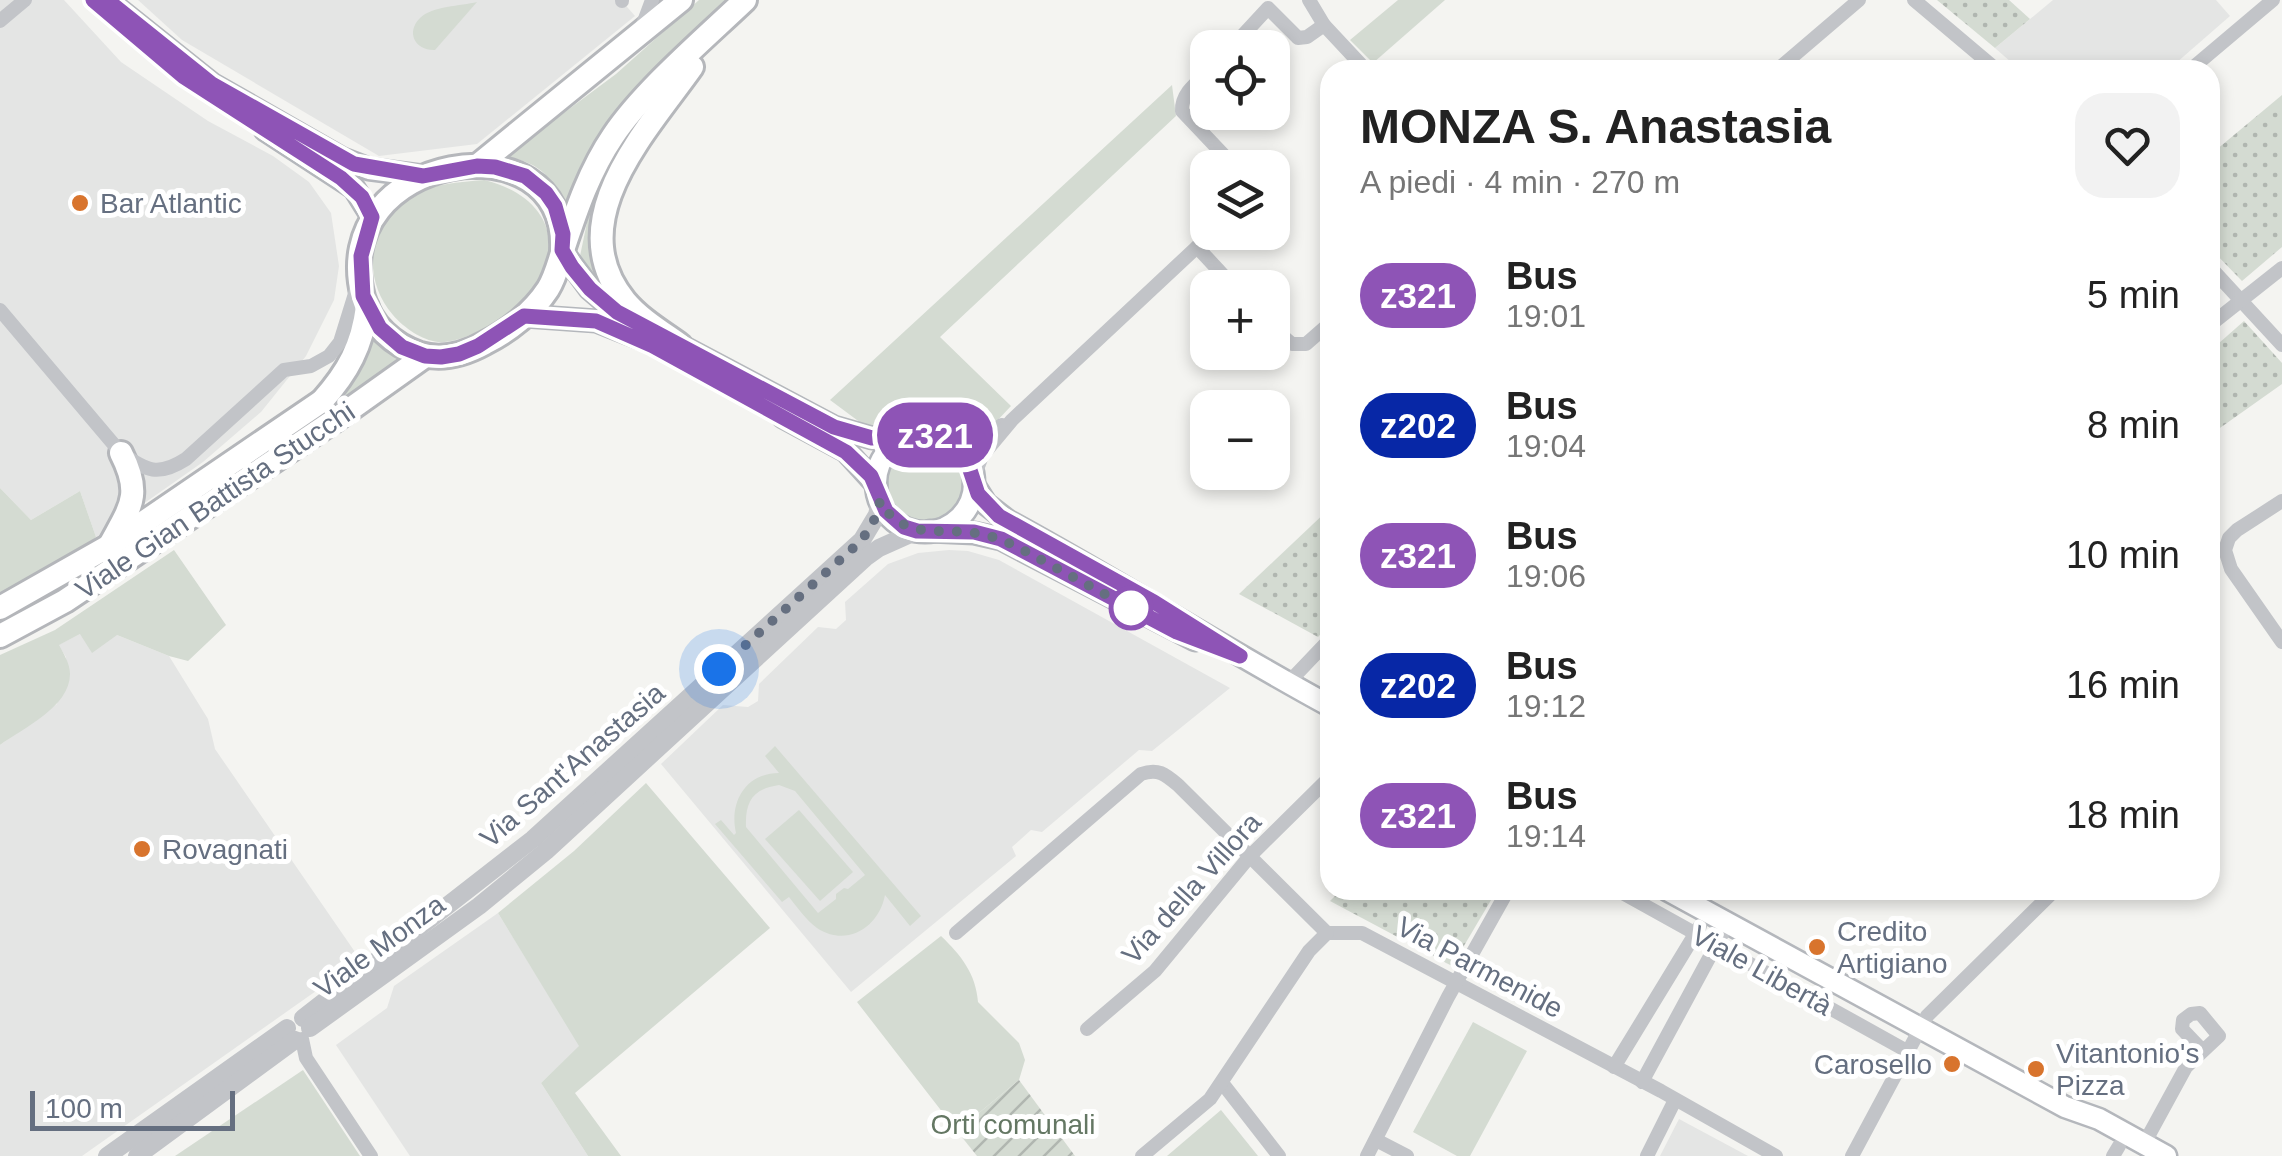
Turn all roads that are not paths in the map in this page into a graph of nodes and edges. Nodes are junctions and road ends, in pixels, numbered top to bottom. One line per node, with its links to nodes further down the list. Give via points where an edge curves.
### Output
1 (25, 0): 12 (street)
2 (93, 0): 28 (main road, via 196,86 341,178)
3 (107, 0): 27 (main road, via 195,72 252,108 354,164)
4 (652, 0): 17 (street)
5 (681, 0): 17 (main road)
6 (744, 0): 11 (main road, Viale Gian Battista Stucchi)
7 (1310, 0): 13 (street)
8 (1859, 0): 19 (street)
9 (1914, 0): 20 (street)
10 (2273, 0): 21 (street)
11 (727, 17): 29 (main road, Viale Gian Battista Stucchi, via 615,132 586,183); 43 (main road, via 637,144 604,214 603,254 617,288 636,312)
12 (0, 21)
13 (1324, 24): 15 (street, via 1298,38); 18 (street)
14 (1248, 30): 16 (street, via 1268,8)
15 (1290, 30)
16 (1290, 30)
17 (628, 45): 26 (main road)
18 (1357, 60)
19 (1790, 60)
20 (1985, 60)
21 (2202, 60)
22 (1190, 90): 23 (street, via 1181,102)
23 (1190, 119)
24 (1200, 130): 25 (street)
25 (1219, 150)
26 (477, 166): 27 (main road); 29 (main road, via 525,176 546,193 560,220)
27 (423, 176): 28 (main road, via 392,194)
28 (372, 217): 34 (main road, Viale Gian Battista Stucchi)
29 (562, 250): 39 (main road, Viale Gian Battista Stucchi, via 548,290); 43 (main road, via 602,301)
30 (1194, 250): 47 (street)
31 (1200, 250): 33 (street)
32 (2282, 268): 36 (street)
33 (1219, 270)
34 (361, 274): 37 (main road, Viale Gian Battista Stucchi); 50 (street, via 340,342 329,356 284,370 170,470 158,472)
35 (2220, 277): 36 (street)
36 (2240, 298): 40 (street); 44 (street)
37 (367, 307): 45 (main road, via 390,339); 46 (main road, Viale Gian Battista Stucchi, via 357,352)
38 (0, 310): 50 (street)
39 (524, 316): 45 (main road, Viale Gian Battista Stucchi, via 459,354); 52 (main road, via 576,318 629,334 846,452)
40 (2220, 316)
41 (1320, 332): 42 (street, via 1306,344)
42 (1290, 342)
43 (680, 345): 48 (main road, via 834,427 872,438)
44 (2282, 345)
45 (425, 356): 46 (main road, Viale Gian Battista Stucchi)
46 (328, 411): 55 (main road, Viale Gian Battista Stucchi); 57 (main road, Viale Gian Battista Stucchi, via 65,601)
47 (1012, 420): 49 (street, via 983,437); 51 (street, via 986,452)
48 (920, 434): 49 (main road); 52 (main road, via 888,451 879,466)
49 (948, 439): 51 (main road, via 965,455)
50 (121, 454): 55 (main road, via 132,476 131,505)
51 (974, 481): 54 (main road, via 961,516); 60 (main road, via 986,504 1008,521)
52 (878, 492): 54 (main road, via 895,521); 65 (street, Via Sant'Anastasia, via 877,515 862,540 601,779)
53 (2282, 500): 58 (street, via 2237,530 2225,550 2231,570)
54 (924, 531): 60 (main road, via 1001,539 1177,632); 70 (street, Via Sant'Anastasia, via 865,558)
55 (109, 546): 56 (main road, Viale Gian Battista Stucchi)
56 (0, 608)
57 (0, 636)
58 (2282, 642)
59 (1320, 649): 61 (street)
60 (1240, 656): 61 (main road)
61 (1288, 683): 62 (main road)
62 (1320, 701)
63 (1320, 787): 64 (street, Via della Villora)
64 (1250, 856): 73 (street, via 1164,772 1151,771); 74 (street); 79 (street, Via della Villora, via 1154,971)
65 (461, 896): 80 (street, Viale Monza)
66 (1502, 900): 77 (street)
67 (1635, 900): 75 (street, Viale Libertà)
68 (1686, 900): 71 (main road, Viale Libertà)
69 (2046, 900): 78 (street)
70 (480, 906): 80 (street, Viale Monza)
71 (1708, 912): 72 (main road, Viale Libertà); 75 (street)
72 (1728, 923): 76 (street); 78 (main road, Viale Libertà)
73 (956, 933)
74 (1327, 933): 77 (street, Via Parmenide, via 1362,933); 85 (street)
75 (1696, 934): 76 (street, Viale Libertà); 83 (street)
76 (1715, 944): 81 (street, Viale Libertà); 84 (street)
77 (1456, 982): 83 (street, Via Parmenide); 87 (street)
78 (1918, 1028): 81 (street); 88 (main road, Viale Libertà, via 2099,1119)
79 (1088, 1029)
80 (300, 1031): 89 (street, Viale Monza); 90 (street, Viale Monza); 91 (street, via 306,1058)
81 (1907, 1051): 98 (street)
82 (2203, 1051): 88 (street)
83 (1614, 1066): 84 (street, Via Parmenide)
84 (1642, 1082): 86 (street, Via Parmenide)
85 (1222, 1084): 92 (street); 93 (street)
86 (1676, 1100): 96 (street); 97 (street, Via Parmenide)
87 (1376, 1140): 94 (street); 95 (street)
88 (2128, 1150): 99 (main road, Viale Libertà)
89 (107, 1156)
90 (137, 1156)
91 (371, 1156)
92 (1142, 1156)
93 (1279, 1156)
94 (1368, 1156)
95 (1406, 1156)
96 (1647, 1156)
97 (1776, 1156)
98 (1852, 1156)
99 (2166, 1156)

